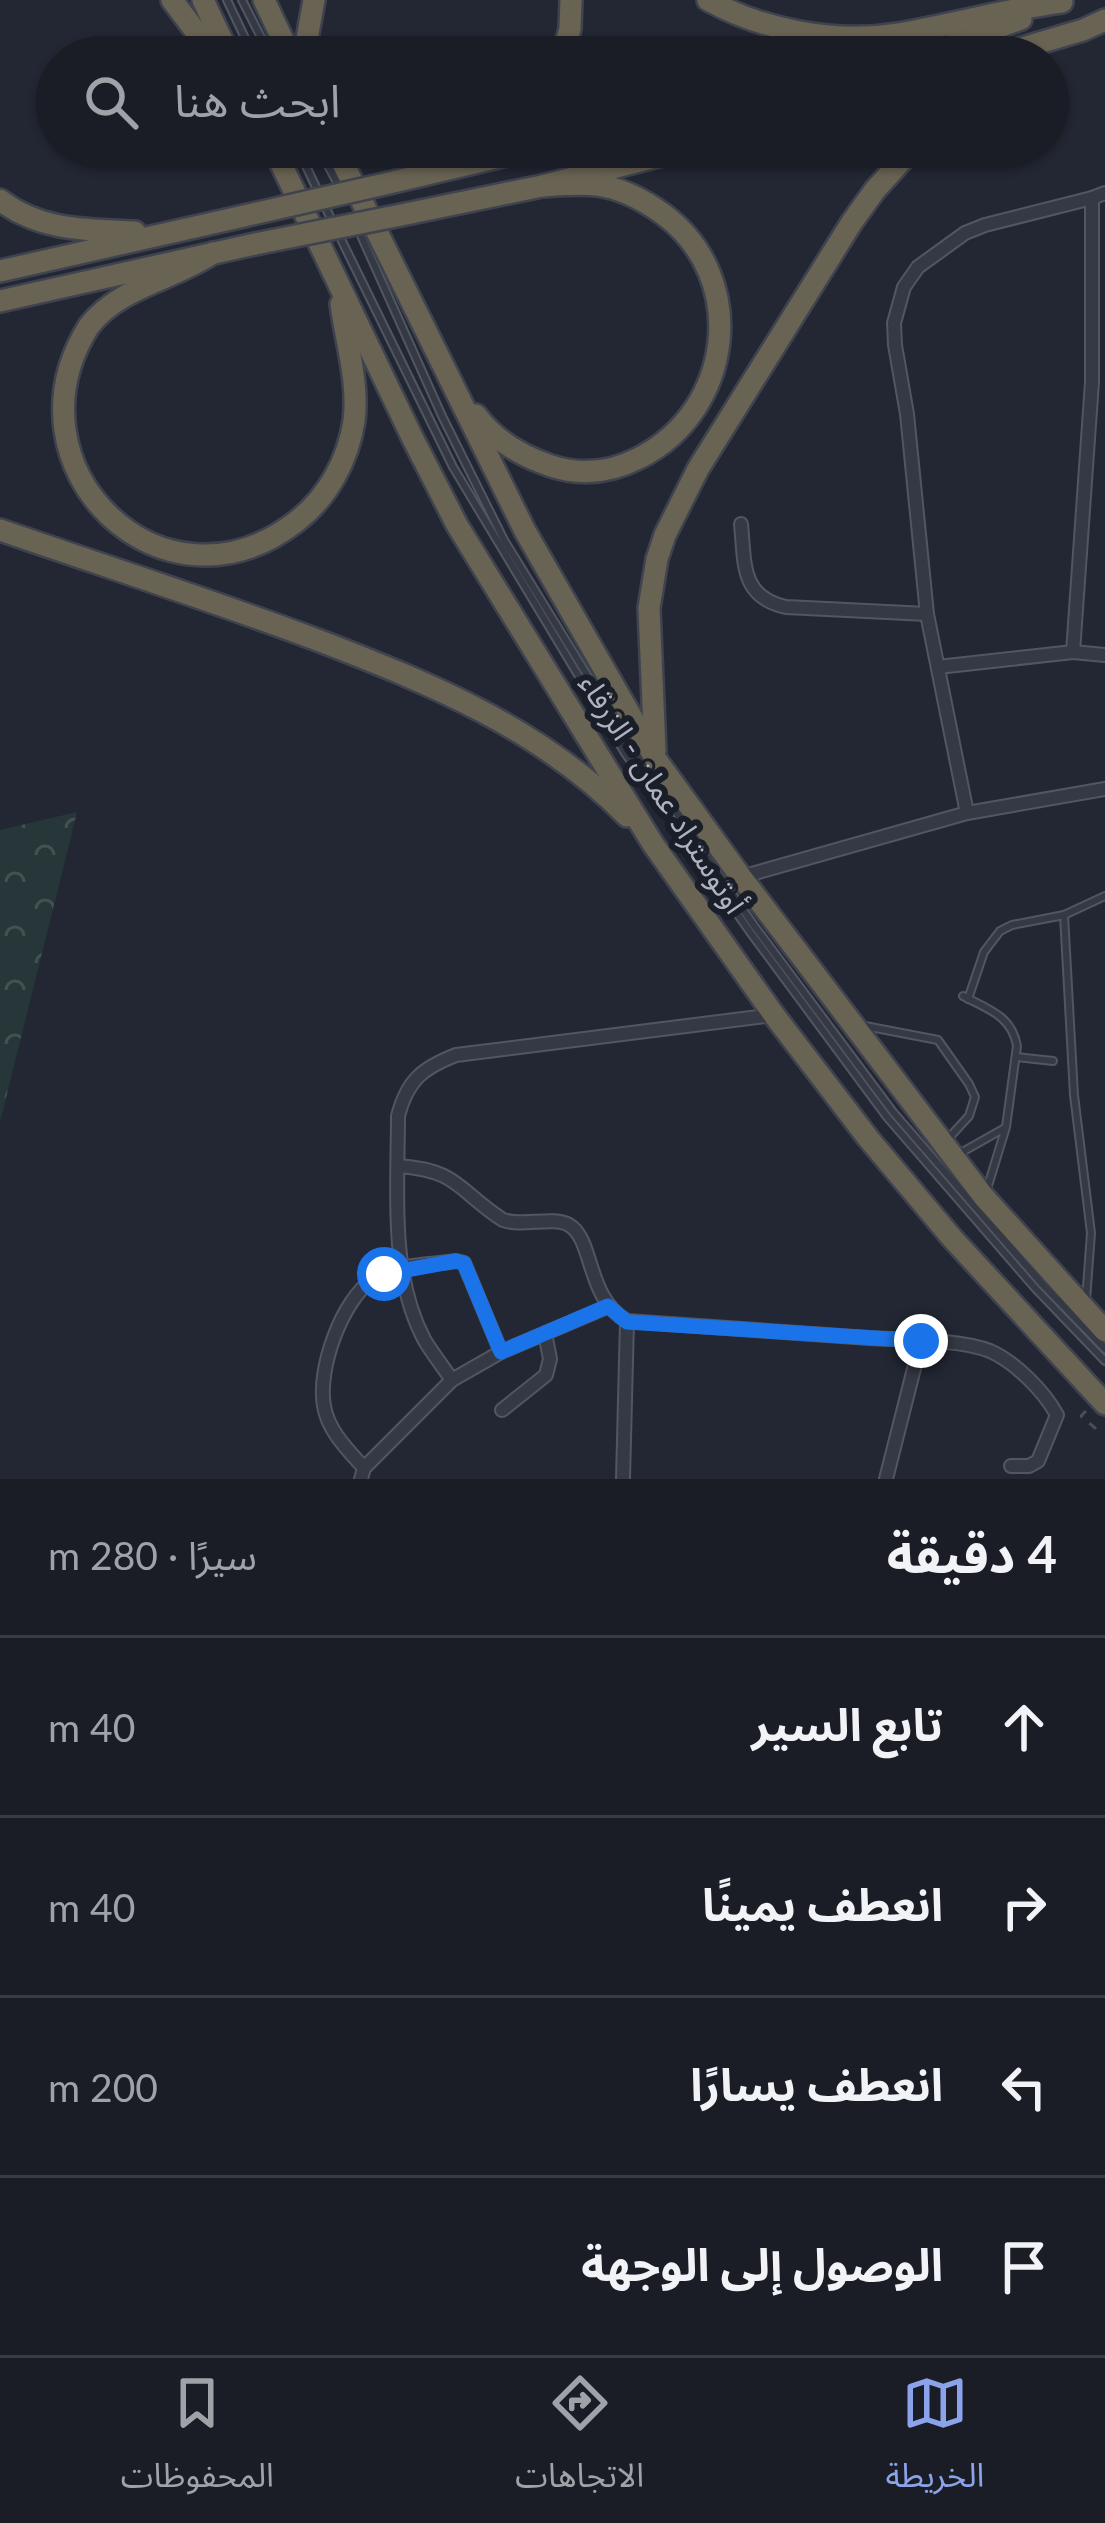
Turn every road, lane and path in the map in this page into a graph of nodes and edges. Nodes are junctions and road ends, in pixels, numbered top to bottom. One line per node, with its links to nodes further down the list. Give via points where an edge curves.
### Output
1 (172, 0): 12 (highway)
2 (203, 0): 13 (highway)
3 (227, 0): 14 (lane)
4 (242, 0): 15 (lane)
5 (264, 0): 16 (highway)
6 (314, 0): 17 (highway)
7 (571, 0): 18 (highway)
8 (708, 0): 9 (highway, via 789,31 836,35 892,35)
9 (1064, 1): 19 (highway)
10 (1105, 20): 11 (highway)
11 (1084, 31): 20 (highway); 21 (highway)
12 (199, 36)
13 (220, 36)
14 (244, 36)
15 (261, 36)
16 (281, 36)
17 (308, 36)
18 (568, 36)
19 (972, 36)
20 (1066, 36)
21 (1069, 40)
22 (283, 168): 39 (highway, أوتوستراد عمان - الزرقاء)
23 (307, 168): 72 (lane, via 453,467 625,753 887,1117)
24 (328, 168): 34 (lane)
25 (345, 168): 41 (highway, أوتوستراد عمان - الزرقاء)
26 (433, 168): 30 (highway)
27 (447, 168): 30 (highway)
28 (612, 168): 31 (highway)
29 (895, 168): 48 (highway, via 852,222 674,512 649,608)
30 (425, 173): 36 (highway, bridge)
31 (542, 186): 37 (highway, bridge); 41 (highway, via 596,184 628,194 698,248 719,329 704,395 676,434 646,455 611,470 575,472 494,436)
32 (1099, 195): 44 (street, via 965,233 904,287 895,345); 45 (street)
33 (0, 200): 36 (highway, via 62,227)
34 (346, 204)
35 (356, 225): 70 (lane, via 504,540 632,748 893,1112)
36 (166, 235): 38 (highway)
37 (213, 253): 39 (highway, via 120,298 92,321 57,385 53,422 67,475 101,519 148,547 225,553 268,540 305,515 333,480 350,439 355,394); 40 (highway)
38 (0, 271)
39 (338, 286): 51 (highway, أوتوستراد عمان - الزرقاء, via 465,539)
40 (0, 301)
41 (443, 368): 48 (highway, أوتوستراد عمان - الزرقاء)
42 (741, 524): 44 (street, via 750,584 767,603)
43 (0, 530): 51 (highway, via 256,617 486,712 576,770)
44 (927, 614): 47 (street)
45 (1073, 652): 46 (street); 47 (street)
46 (1105, 656)
47 (938, 667): 50 (street)
48 (655, 758): 52 (highway, أوتوستراد عمان - الزرقاء)
49 (1105, 789): 50 (street)
50 (967, 813): 52 (street)
51 (652, 844): 55 (highway, أوتوستراد عمان - الزرقاء)
52 (741, 877): 56 (highway, أوتوستراد عمان - الزرقاء)
53 (1105, 896): 54 (lane)
54 (1064, 915): 57 (lane, via 1000,931 966,998 1003,1017); 65 (lane, via 1091,1233)
55 (774, 1015): 61 (street, via 435,1063 404,1092); 74 (highway, أوتوستراد عمان - الزرقاء, via 952,1238)
56 (854, 1023): 60 (highway, أوتوستراد عمان - الزرقاء); 60 (lane, via 933,1037 945,1047 975,1096)
57 (1016, 1058): 58 (lane); 59 (lane)
58 (1053, 1061)
59 (1006, 1127): 60 (lane, via 975,1147); 62 (lane)
60 (948, 1150): 62 (highway, أوتوستراد عمان - الزرقاء)
61 (398, 1166): 63 (street); 64 (street, via 450,1177 513,1224 569,1225)
62 (984, 1197): 65 (highway, أوتوستراد عمان - الزرقاء)
63 (402, 1269): 71 (street, via 464,1263); 73 (street, via 425,1341); 79 (street, via 362,1289 330,1349 324,1408)
64 (608, 1306): 66 (street); 68 (street)
65 (1084, 1310): 67 (highway, أوتوستراد عمان - الزرقاء)
66 (627, 1322): 69 (street); 80 (street)
67 (1105, 1330)
68 (544, 1333): 71 (street); 75 (street, via 546,1375)
69 (921, 1341): 78 (street, via 997,1354 1050,1404 1057,1415 1038,1461); 81 (street)
70 (1105, 1349)
71 (501, 1352): 73 (street)
72 (1105, 1361)
73 (452, 1380): 79 (street)
74 (1105, 1404)
75 (502, 1410)
76 (1081, 1416): 77 (path, via 1095,1428)
77 (1105, 1418)
78 (1011, 1466)
79 (363, 1474)
80 (623, 1479)
81 (886, 1479)

